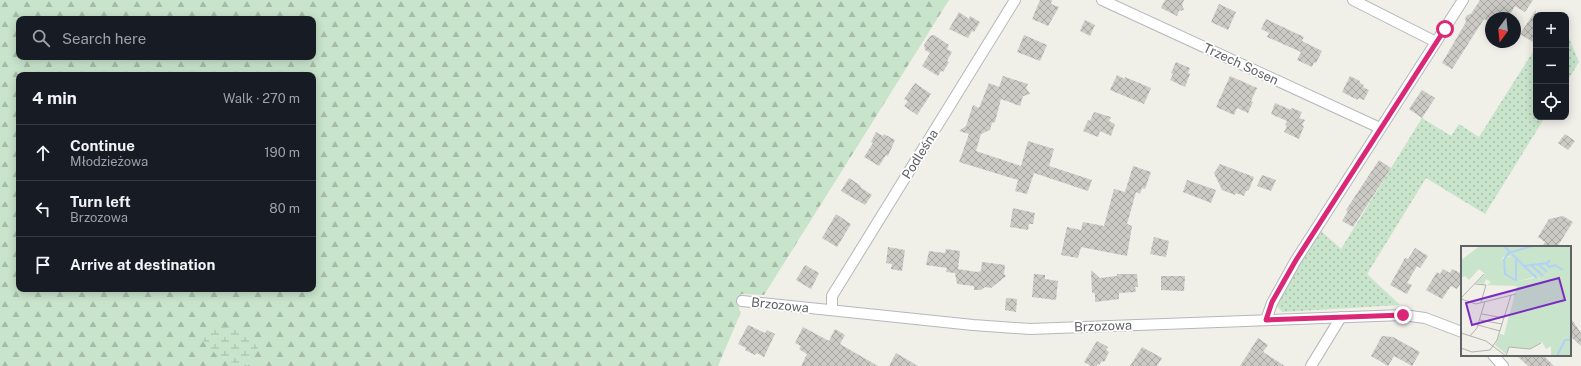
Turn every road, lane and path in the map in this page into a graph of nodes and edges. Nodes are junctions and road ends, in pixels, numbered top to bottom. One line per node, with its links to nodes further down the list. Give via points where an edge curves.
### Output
1 (1015, 0): 8 (street, Podleśna, via 832,296)
2 (1102, 0): 6 (street, Trzech Sosen)
3 (1353, 0): 5 (street)
4 (1463, 0): 5 (street)
5 (1436, 42): 6 (street)
6 (1380, 128): 10 (street, via 1296,260 1272,302)
7 (742, 301): 8 (street, Brzozowa)
8 (832, 310): 10 (street, Brzozowa, via 1030,329)
9 (1341, 317): 10 (street, Brzozowa); 11 (street, Brzozowa, via 1403,315 1425,318); 13 (street)
10 (1266, 320)
11 (1461, 332)
12 (1494, 356): 14 (street)
13 (1311, 366)
14 (1503, 366)

